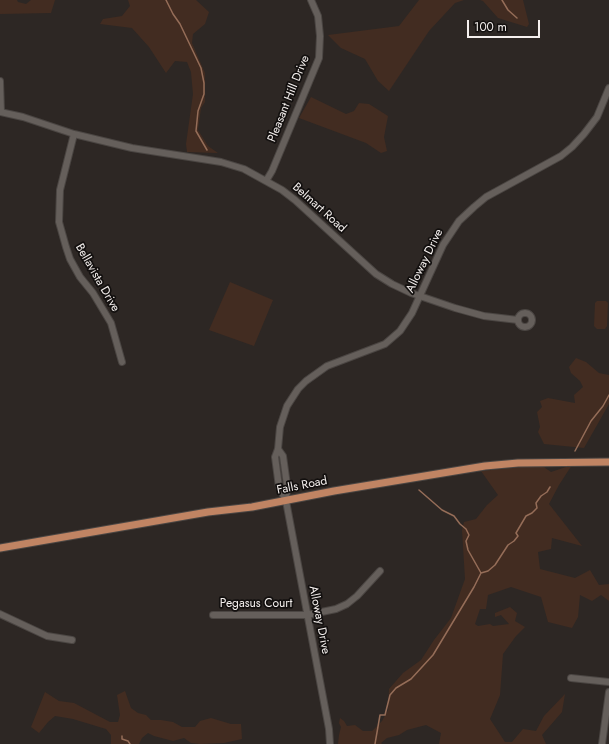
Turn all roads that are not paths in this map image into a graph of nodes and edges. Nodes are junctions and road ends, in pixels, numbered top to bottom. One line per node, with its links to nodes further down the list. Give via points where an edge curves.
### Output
1 (311, 0): 6 (street, Pleasant Hill Drive, via 318,16 319,58)
2 (0, 81): 4 (street)
3 (609, 88): 7 (street, Alloway Drive, via 597,117 572,147 561,156 486,197 460,221 444,245)
4 (0, 112): 5 (street, Belmart Road)
5 (74, 134): 6 (street, Belmart Road, via 132,148 220,162 244,169); 9 (street, Bellavista Drive, via 60,190 59,222 70,260 111,323)
6 (266, 181): 7 (street, Belmart Road, via 295,200 376,274)
7 (420, 297): 8 (street, Belmart Road, via 484,316); 11 (street, Alloway Drive, via 400,331 385,344 327,366 298,389 287,406 280,427 275,457 279,487)
8 (518, 320)
9 (122, 362)
10 (609, 462): 11 (main road, Falls Road, via 485,466)
11 (286, 500): 12 (main road, Falls Road); 16 (street, Alloway Drive)
12 (0, 548)
13 (380, 571): 16 (street, Pegasus Court, via 347,604)
14 (0, 614): 17 (street, via 47,636)
15 (213, 615): 16 (street, Pegasus Court)
16 (307, 615): 21 (street, Alloway Drive)
17 (72, 640)
18 (571, 678): 19 (street)
19 (609, 682)
20 (609, 692): 22 (street)
21 (330, 744)
22 (602, 744)

